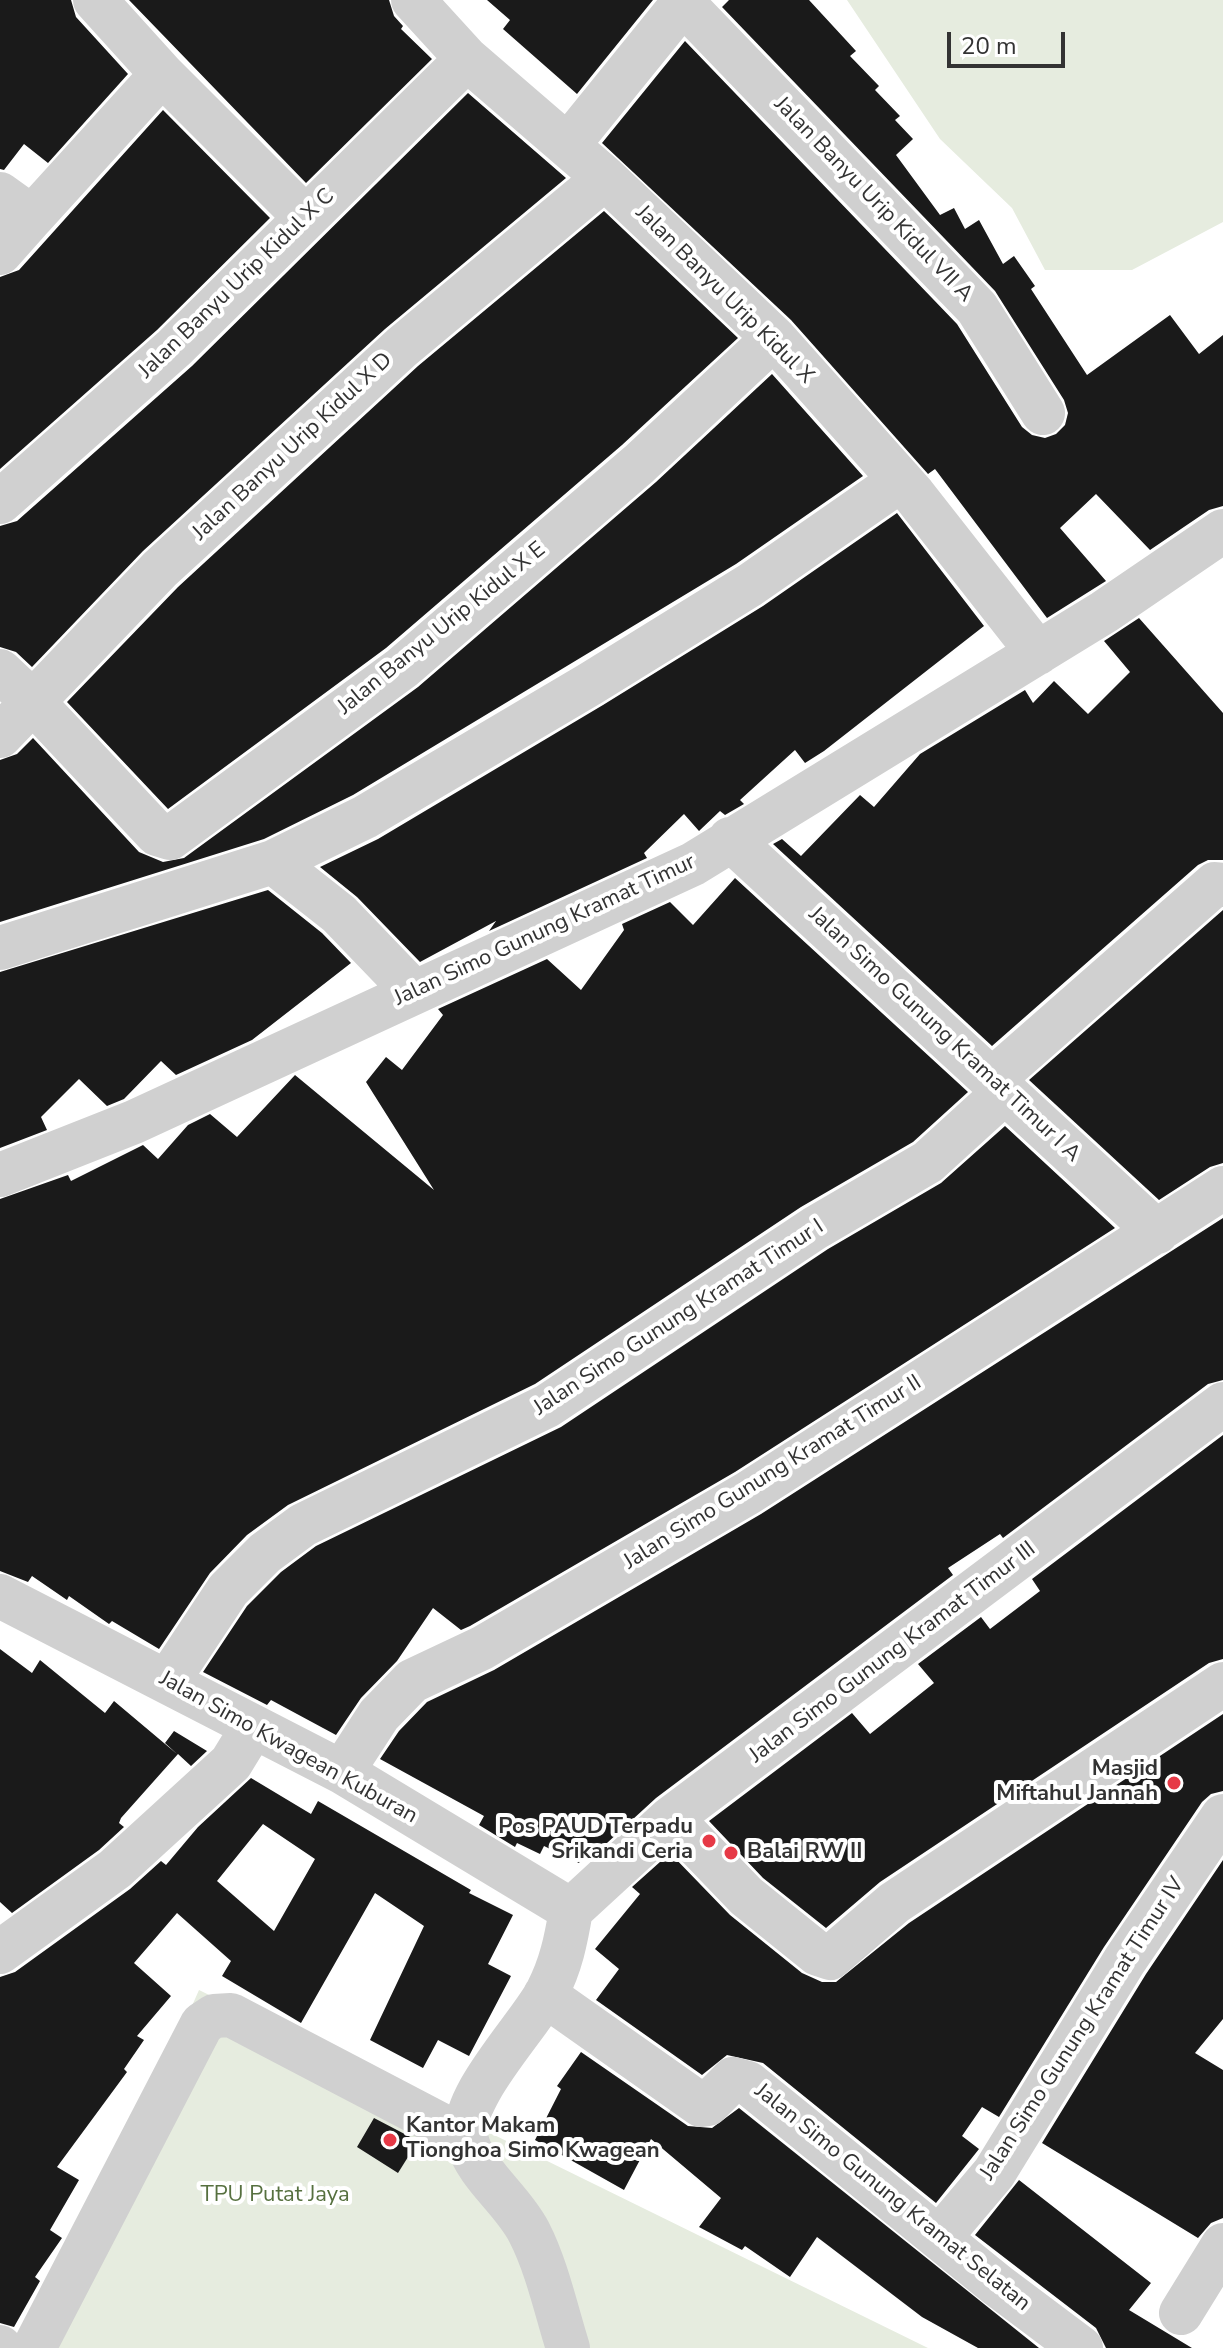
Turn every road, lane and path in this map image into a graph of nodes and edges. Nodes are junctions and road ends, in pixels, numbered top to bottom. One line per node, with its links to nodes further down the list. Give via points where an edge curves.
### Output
1 (95, 0): 5 (street)
2 (413, 0): 4 (street, Jalan Banyu Urip Kidul X)
3 (684, 2): 6 (street, Jalan Banyu Urip Kidul VII A); 12 (street, Jalan Banyu Urip Kidul VII A, via 977,308)
4 (467, 59): 6 (street, Jalan Banyu Urip Kidul X); 9 (street, Jalan Banyu Urip Kidul X C)
5 (162, 74): 8 (street); 9 (street)
6 (568, 145): 7 (street, Jalan Banyu Urip Kidul X)
7 (605, 178): 11 (street, Jalan Banyu Urip Kidul X); 18 (street, Jalan Banyu Urip Kidul X D, via 368,378 160,569)
8 (13, 204): 10 (street)
9 (306, 218): 14 (street, Jalan Banyu Urip Kidul X C, via 174,348)
10 (0, 253)
11 (774, 338): 13 (street, Jalan Banyu Urip Kidul X); 18 (street, Jalan Banyu Urip Kidul X E, via 639,464 402,668 170,838 157,834)
12 (1043, 413)
13 (901, 480): 16 (street, Jalan Banyu Urip Kidul X); 21 (street, via 750,585 590,684 365,817)
14 (0, 502)
15 (1223, 531): 16 (street, Jalan Simo Gunung Kramat Timur)
16 (1038, 653): 20 (street, Jalan Simo Gunung Kramat Timur)
17 (0, 671): 18 (street)
18 (33, 702): 19 (street, Jalan Banyu Urip Kidul X D)
19 (0, 736)
20 (730, 839): 24 (street, Jalan Simo Gunung Kramat Timur, via 693,864); 25 (street, Jalan Simo Gunung Kramat Timur I A)
21 (273, 862): 23 (street); 24 (street, via 339,914)
22 (1223, 885): 25 (street, Jalan Simo Gunung Kramat Timur I, via 1215,884)
23 (0, 948)
24 (414, 992): 26 (street, Jalan Simo Gunung Kramat Timur, via 134,1122)
25 (1000, 1085): 28 (street, Jalan Simo Gunung Kramat Timur I A); 31 (street, Jalan Simo Gunung Kramat Timur I, via 928,1162 815,1228 547,1406 303,1525 228,1590)
26 (0, 1175)
27 (1223, 1188): 28 (street, Jalan Simo Gunung Kramat Timur II)
28 (1157, 1232): 34 (street, Jalan Simo Gunung Kramat Timur II, via 748,1493 482,1648 412,1681 379,1715)
29 (1223, 1404): 36 (street, Jalan Simo Gunung Kramat Timur III)
30 (0, 1596): 31 (street, Jalan Simo Kwagean Kuburan)
31 (167, 1682): 33 (street, Jalan Simo Kwagean Kuburan)
32 (1223, 1684): 36 (street, via 894,1903 830,1958 746,1896)
33 (253, 1727): 34 (street, Jalan Simo Kwagean Kuburan); 38 (street, via 231,1763 115,1869)
34 (342, 1772): 37 (street, Jalan Simo Kwagean Kuburan)
35 (1223, 1816): 41 (street, Jalan Simo Gunung Kramat Timur IV, via 1125,1960 994,2173)
36 (671, 1818): 37 (street, Jalan Simo Gunung Kramat Timur III)
37 (571, 1910): 39 (street, via 564,1956)
38 (0, 1952)
39 (545, 1995): 40 (street, via 471,2109); 41 (street, Jalan Simo Gunung Kramat Selatan, via 701,2105 733,2079 748,2083)
40 (466, 2138): 44 (street, via 231,2015 214,2016 202,2024); 45 (street, via 479,2166 513,2203 530,2235)
41 (939, 2238): 46 (street, Jalan Simo Gunung Kramat Selatan)
42 (1223, 2245): 43 (street)
43 (1181, 2313)
44 (34, 2348)
45 (568, 2348)
46 (1081, 2348)

